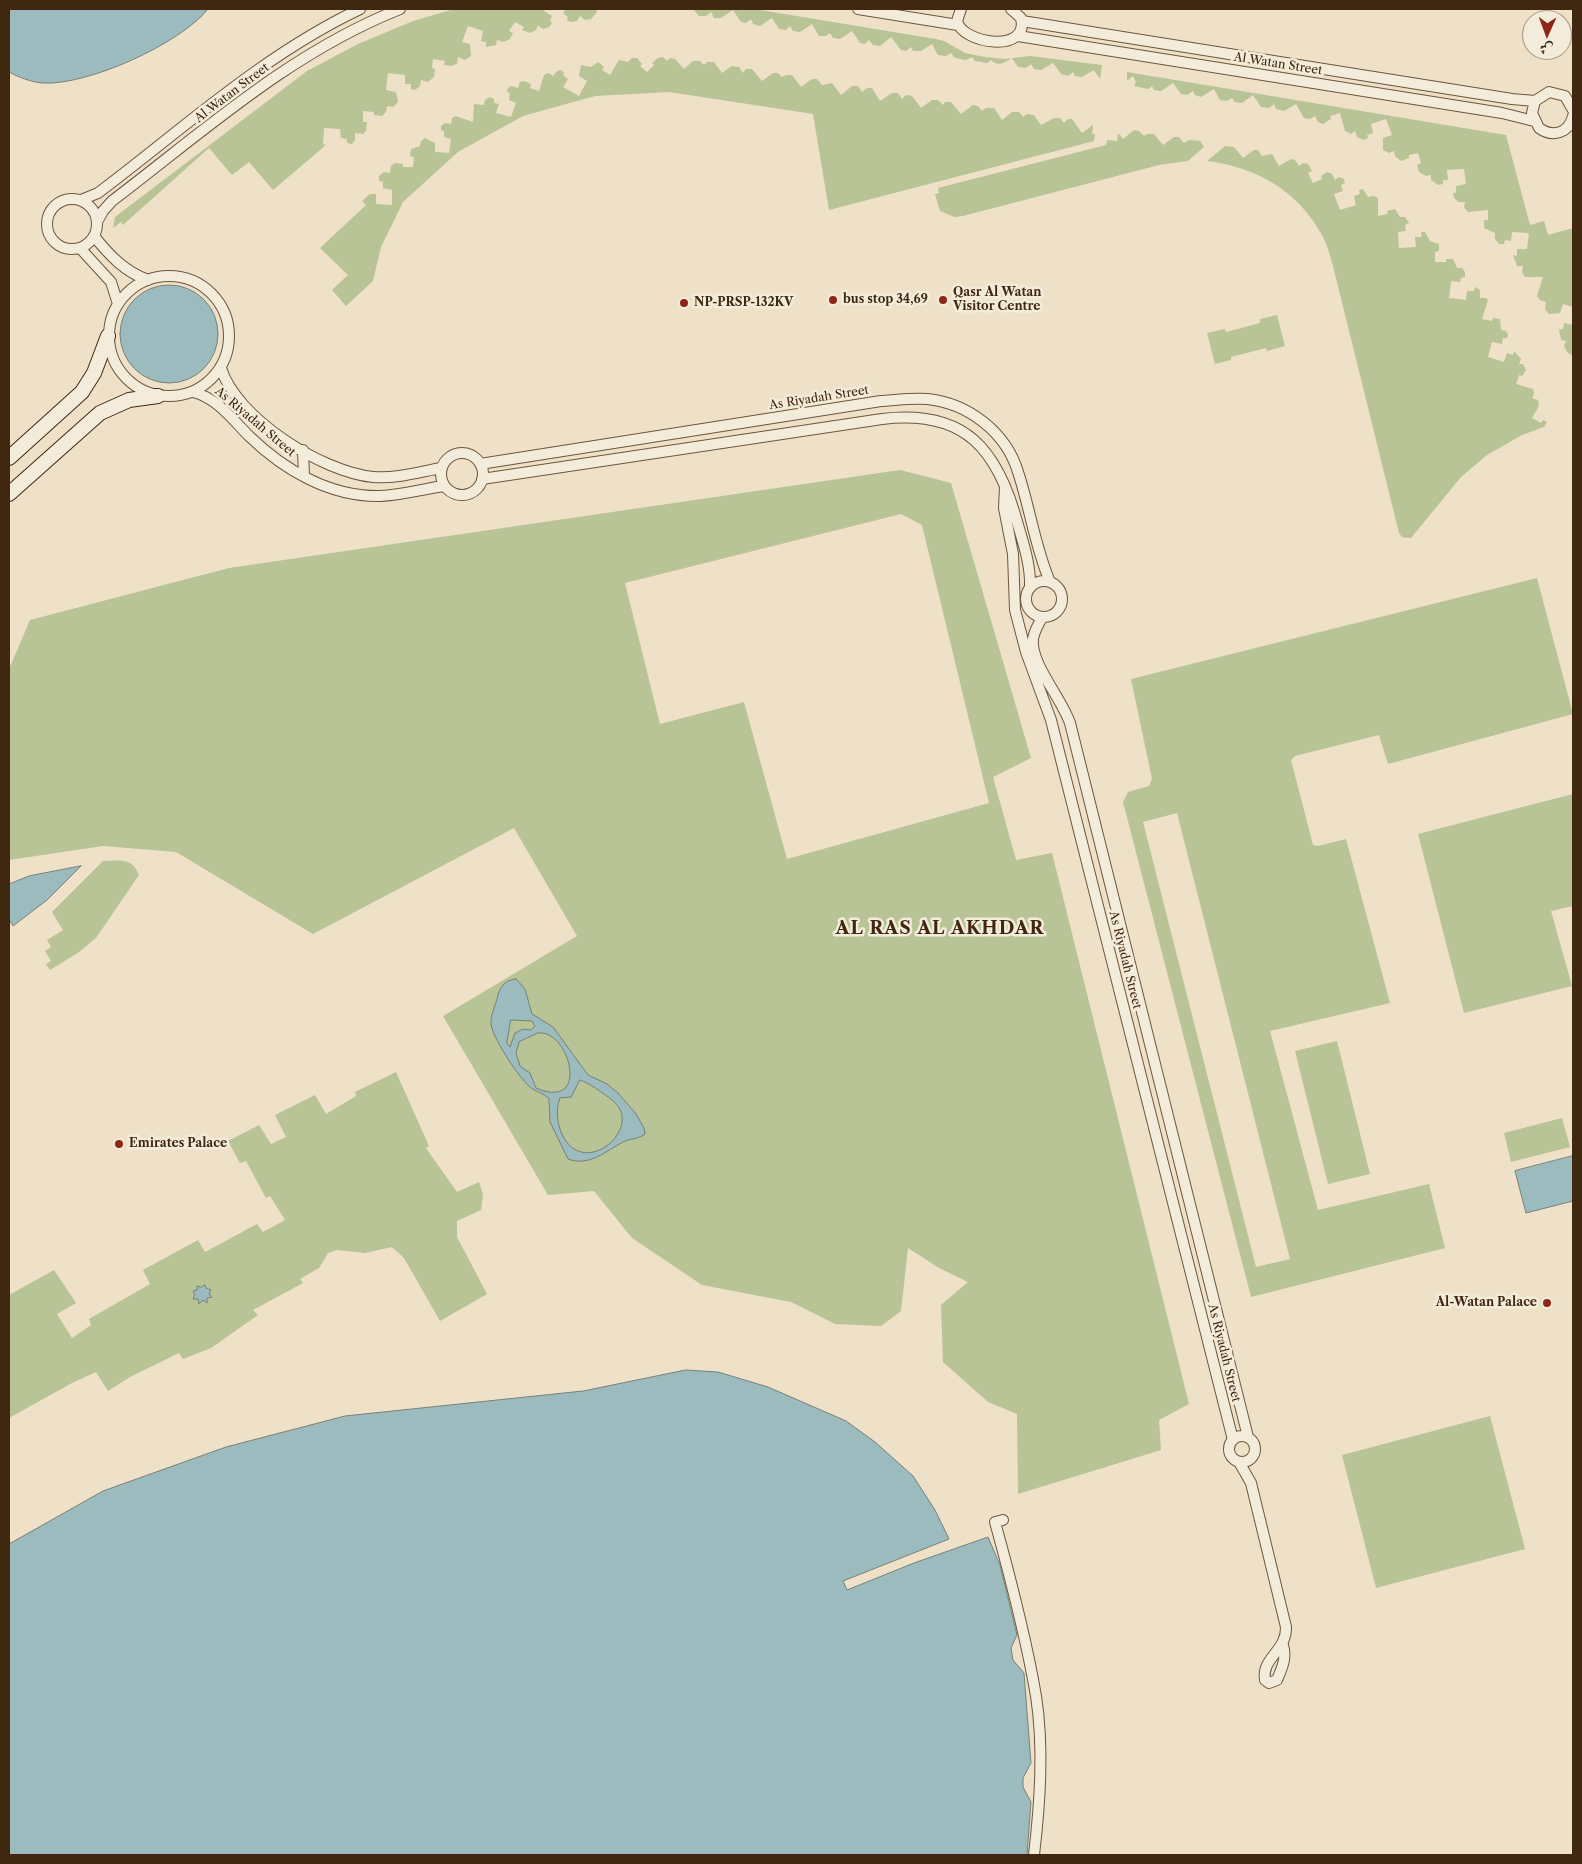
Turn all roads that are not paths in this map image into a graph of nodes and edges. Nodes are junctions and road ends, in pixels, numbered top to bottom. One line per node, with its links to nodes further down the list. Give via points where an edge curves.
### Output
1 (360, 9): 13 (street, Al Watan Street, via 281,53 98,193)
2 (400, 9): 14 (street, Al Watan Street, via 326,43 273,78 112,201)
3 (858, 9): 7 (street)
4 (957, 9): 7 (street)
5 (1010, 9): 6 (street)
6 (1022, 21): 8 (street); 9 (street, Al Watan Street)
7 (958, 25): 8 (street, Al Watan Street, via 963,33 972,37 1004,42)
8 (1018, 36): 12 (street, Al Watan Street, via 1502,113)
9 (1535, 101): 10 (street, via 1545,93 1558,93 1568,99); 12 (street)
10 (1573, 110)
11 (1573, 116): 12 (street, Al Watan Street, via 1567,128 1555,134 1542,131)
12 (1534, 122)
13 (81, 200): 14 (street, via 92,209); 16 (street, via 68,199 55,205 47,223 50,236 59,245)
14 (97, 222): 15 (street)
15 (94, 236): 16 (street); 17 (street, via 120,264)
16 (80, 248): 18 (street, via 111,282)
17 (148, 280): 18 (street, via 136,286); 20 (street, via 184,278 214,296 226,315 230,337)
18 (118, 304): 19 (street)
19 (108, 336): 22 (street, via 111,354 119,370 136,387); 24 (street, via 94,373 82,392)
20 (221, 368): 21 (street); 23 (street, As Riyadah Street, via 229,389 244,408)
21 (194, 392): 22 (street, via 182,396); 27 (street, As Riyadah Street, via 216,402 263,449)
22 (158, 396): 31 (street, via 129,400 100,413)
23 (303, 450): 26 (street, As Riyadah Street, via 344,470 373,477); 27 (street)
24 (9, 458)
25 (480, 464): 26 (street, via 470,455 459,453 449,457); 28 (street); 32 (street, As Riyadah Street, via 881,401 939,401 978,418 995,432 1008,450 1018,469)
26 (442, 468): 29 (street)
27 (304, 476): 29 (street, As Riyadah Street, via 340,491 370,496)
28 (482, 479): 29 (street, via 468,494 452,492); 30 (street, via 917,416 952,425 971,438 987,454)
29 (444, 486)
30 (1005, 486): 33 (street, via 1027,559); 36 (street, As Riyadah Street, via 1004,508 1013,554 1015,610 1026,652 1051,720)
31 (9, 494)
32 (1050, 582): 33 (street, via 1041,582); 34 (street, via 1060,592 1061,604 1055,613)
33 (1030, 588): 34 (street, via 1026,604 1032,613)
34 (1042, 617): 35 (street, As Riyadah Street, via 1034,634 1034,652 1070,723)
35 (1248, 1437): 36 (street, via 1240,1436); 37 (street, via 1256,1447)
36 (1233, 1440): 38 (street, via 1230,1454)
37 (1251, 1459): 38 (street); 39 (street)
38 (1239, 1462): 39 (street)
39 (1251, 1483): 41 (street, via 1283,1605 1287,1635)
40 (1003, 1520): 42 (street, via 995,1522 1026,1639 1036,1697 1040,1785)
41 (1283, 1645)
42 (1034, 1855)

